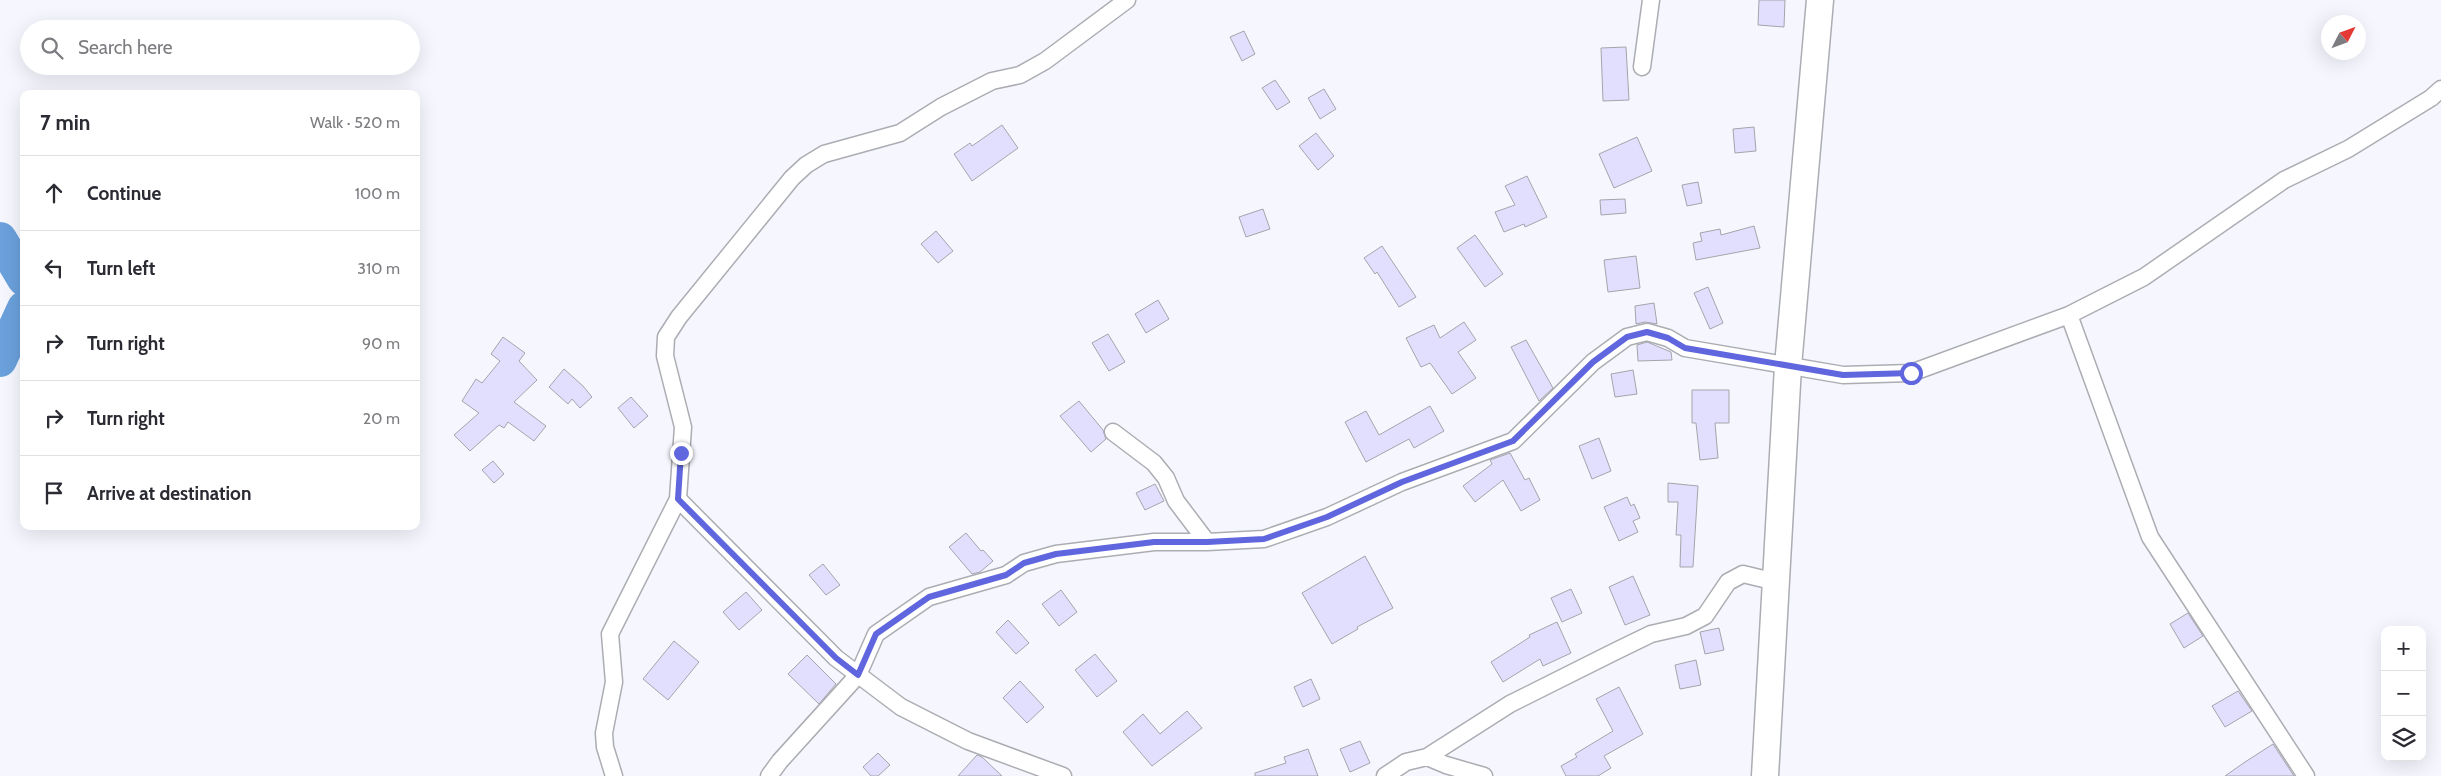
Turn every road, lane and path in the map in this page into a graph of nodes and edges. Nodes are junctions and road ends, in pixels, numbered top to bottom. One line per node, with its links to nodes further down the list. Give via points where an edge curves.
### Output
1 (1127, 0): 9 (street, via 1020,76 992,81 900,133 824,154 806,164 792,178 666,337 665,356 682,427)
2 (1651, 0): 4 (street)
3 (1820, 0): 7 (main road)
4 (1642, 68)
5 (2441, 89): 6 (street, via 2348,149 2284,180 2144,277)
6 (2069, 315): 7 (street, via 1911,373 1843,375); 20 (street, via 2150,537)
7 (1788, 366): 10 (street, via 1685,348 1668,338 1647,332 1627,337 1593,362 1513,441 1402,482 1327,517 1264,539); 11 (main road)
8 (1113, 432): 10 (street, via 1154,463 1166,478 1176,501)
9 (678, 499): 12 (street, via 836,658); 14 (street, via 610,634 614,682 604,733)
10 (1207, 542): 12 (street, via 1154,542 1056,554 1024,563 1006,575 929,597 876,634)
11 (1776, 582): 13 (street, via 1743,574 1728,582 1705,616 1686,626 1651,634 1519,700); 19 (main road)
12 (858, 675): 15 (street); 16 (street, via 901,707 968,741)
13 (1427, 757): 17 (street, via 1406,762); 18 (street)
14 (614, 776)
15 (769, 776)
16 (1063, 776)
17 (1385, 776)
18 (1484, 776)
19 (1765, 776)
20 (2306, 776)

